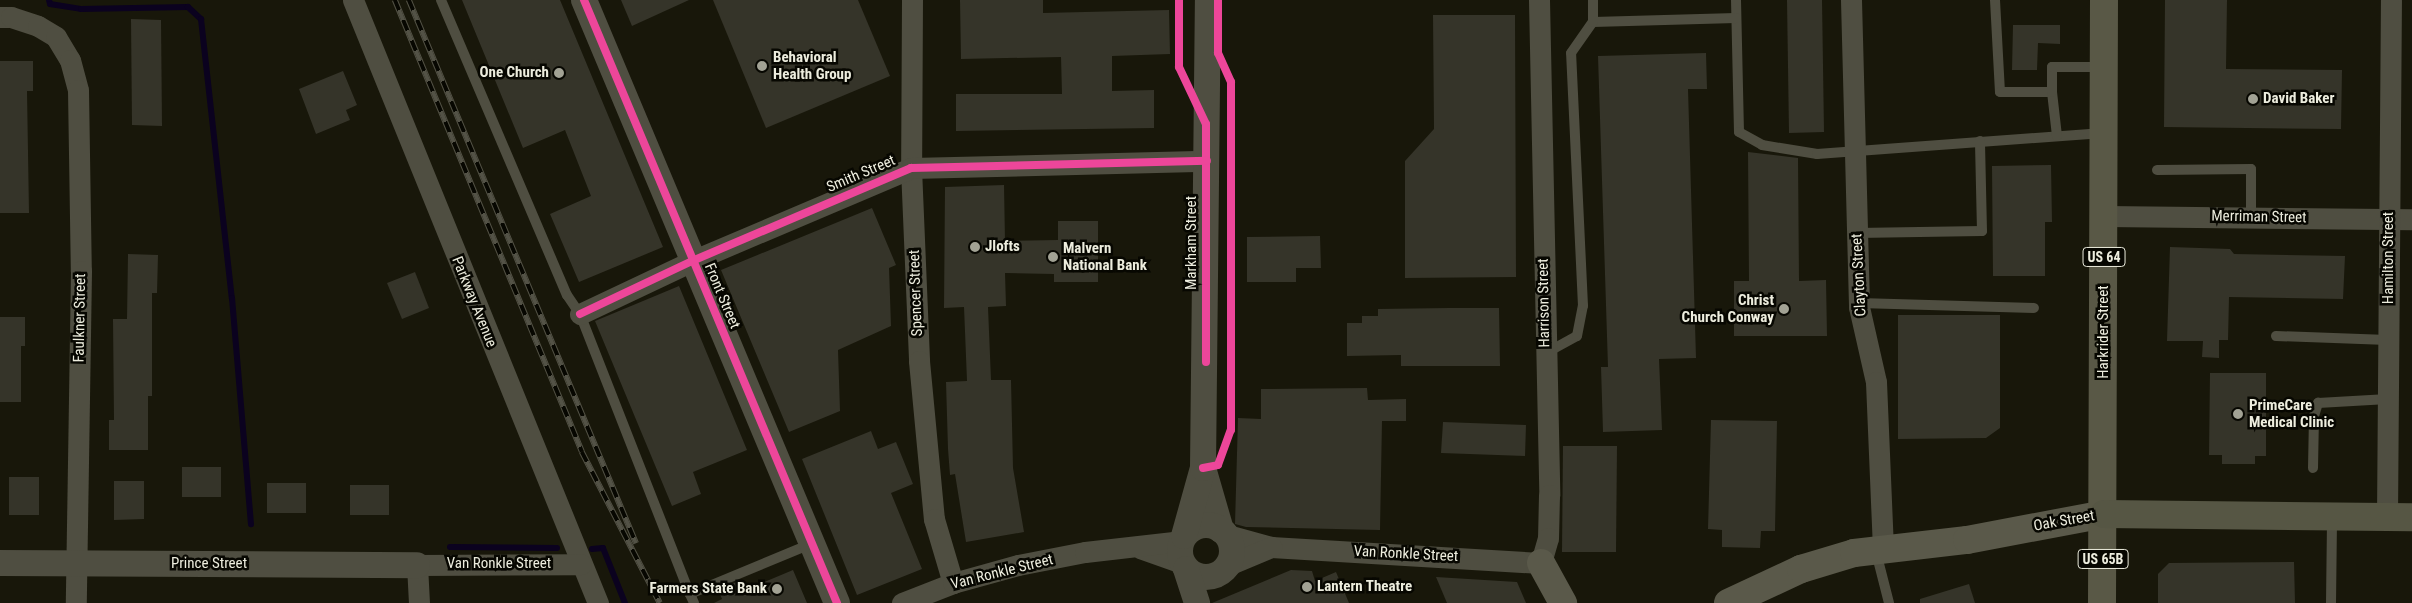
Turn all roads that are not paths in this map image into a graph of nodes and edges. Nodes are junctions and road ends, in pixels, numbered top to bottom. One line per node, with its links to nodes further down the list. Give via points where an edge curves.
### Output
1 (353, 0): 51 (street, Parkway Avenue)
2 (441, 0): 33 (lane, via 568,295)
3 (584, 0): 30 (street, Front Street)
4 (912, 0): 23 (street, Spencer Street)
5 (1208, 0): 22 (street, Markham Street)
6 (1539, 0): 36 (street, Harrison Street)
7 (1593, 0): 15 (lane)
8 (1736, 0): 14 (lane)
9 (1851, 0): 21 (street, Clayton Street)
10 (1995, 0): 17 (lane, via 2000,92)
11 (2104, 0): 16 (main road, Harkrider Street / US 64)
12 (2391, 0): 27 (street, Hamilton Street)
13 (0, 17): 49 (street, Faulkner Street, via 11,17 38,26 56,37 70,60 78,90 81,271)
14 (1736, 18): 15 (lane); 21 (lane, via 1739,132 1762,145 1817,154)
15 (1593, 22): 36 (lane, via 1571,53 1583,306 1577,336)
16 (2104, 67): 17 (lane, via 2052,67); 18 (main road, Harkrider Street / US 64)
17 (2052, 92): 19 (lane)
18 (2104, 132): 19 (lane); 25 (main road, Harkrider Street / US 64)
19 (2057, 136): 20 (lane)
20 (1980, 141): 21 (lane); 29 (lane, via 1982,232)
21 (1854, 150): 29 (street, Clayton Street)
22 (1207, 161): 23 (street, Smith Street); 38 (street, Markham Street)
23 (911, 168): 30 (street, Smith Street); 54 (street, Spencer Street, via 919,360 932,500 934,519)
24 (2157, 170): 26 (lane, via 2251,169)
25 (2105, 216): 26 (street, Merriman Street); 40 (main road, Harkrider Street / US 64)
26 (2251, 216): 27 (street, Merriman Street)
27 (2389, 219): 28 (street, Merriman Street); 35 (street, Hamilton Street)
28 (2412, 219)
29 (1857, 233): 31 (street, Clayton Street)
30 (692, 261): 33 (street, Smith Street); 44 (street, Front Street)
31 (1859, 303): 32 (lane); 46 (street, Clayton Street, via 1876,382)
32 (2034, 308)
33 (580, 314): 55 (lane)
34 (2276, 336): 35 (lane)
35 (2388, 340): 37 (street, Hamilton Street)
36 (1545, 353): 50 (street, Harrison Street, via 1549,512 1548,538)
37 (2388, 399): 39 (lane, via 2318,403 2314,416); 42 (street, Hamilton Street)
38 (1204, 468): 43 (street, Markham Street); 47 (street, Markham Street)
39 (2313, 468)
40 (2104, 514): 41 (highway, Oak Street); 46 (main road, Oak Street, via 1967,540); 67 (main road, Harkrider Street / US 65B)
41 (2332, 516): 42 (highway, Oak Street); 68 (lane)
42 (2399, 517)
43 (1224, 532): 45 (street, Van Ronkle Street); 47 (street, via 1198,526); 53 (street, via 1232,550)
44 (812, 544): 55 (lane); 59 (street, Front Street)
45 (1271, 547): 50 (street, Van Ronkle Street); 53 (street, Van Ronkle Street)
46 (1879, 548): 65 (main road, Oak Street, via 1812,565); 66 (lane)
47 (1183, 552): 53 (street, via 1199,577); 54 (street, Van Ronkle Street, via 1135,547 1028,563); 61 (street)
48 (0, 562): 49 (street, Prince Street)
49 (76, 563): 52 (street, Prince Street); 56 (street, Faulkner Street)
50 (1541, 563): 63 (street); 64 (main road)
51 (581, 564): 52 (street, Van Ronkle Street); 58 (street, Parkway Avenue)
52 (417, 565): 57 (street)
53 (1225, 569): 62 (street)
54 (953, 583): 60 (street, Van Ronkle Street)
55 (692, 599)
56 (76, 603)
57 (419, 603)
58 (598, 603)
59 (836, 603)
60 (902, 603)
61 (1197, 603)
62 (1202, 603)
63 (1555, 603)
64 (1563, 603)
65 (1728, 603)
66 (1889, 603)
67 (2102, 603)
68 (2331, 603)

